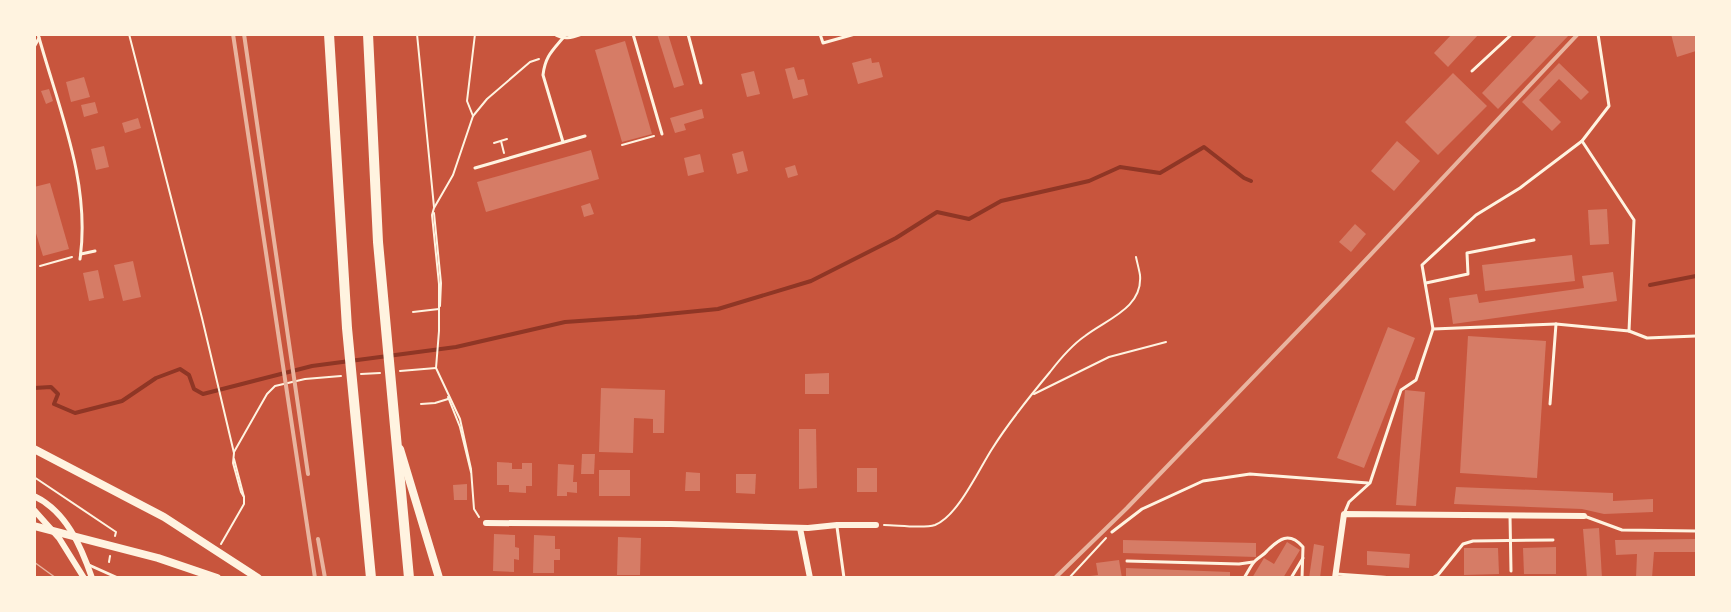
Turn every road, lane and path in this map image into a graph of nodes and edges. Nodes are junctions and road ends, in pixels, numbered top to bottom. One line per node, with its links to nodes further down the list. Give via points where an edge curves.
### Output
1 (129, 34): 57 (path)
2 (329, 34): 89 (highway, via 340,241)
3 (368, 34): 55 (highway, via 373,164)
4 (417, 34): 31 (path)
5 (475, 34): 20 (path, via 467,100)
6 (554, 34): 15 (lane)
7 (582, 34): 15 (lane)
8 (633, 34): 21 (lane)
9 (688, 34): 19 (lane)
10 (820, 34): 11 (lane, via 823,43)
11 (855, 34)
12 (1512, 34): 18 (lane)
13 (1598, 34): 25 (lane, via 1609,106)
14 (38, 36): 16 (lane); 35 (lane, via 71,150 82,211)
15 (562, 38): 17 (lane)
16 (34, 47)
17 (548, 55): 20 (path, via 530,62); 26 (lane, via 543,75)
18 (1472, 71)
19 (701, 83)
20 (473, 116): 31 (path, via 453,175)
21 (662, 134): 28 (path)
22 (585, 136): 26 (lane)
23 (507, 139): 24 (path)
24 (501, 141): 27 (path); 29 (path)
25 (1582, 141): 37 (lane, via 1520,188 1476,215 1422,265); 43 (lane, via 1634,220)
26 (563, 142): 30 (lane)
27 (494, 143)
28 (622, 145)
29 (503, 150)
30 (475, 168)
31 (434, 208): 38 (path); 40 (path, via 441,283)
32 (1534, 240): 37 (lane, via 1467,252 1468,274)
33 (95, 251): 35 (lane)
34 (1136, 256): 51 (path, via 1138,291 1126,308 1083,337)
35 (80, 257): 36 (path)
36 (40, 266)
37 (1425, 283): 42 (lane)
38 (439, 309): 39 (path); 40 (path)
39 (413, 312)
40 (439, 320): 46 (path)
41 (1556, 324): 42 (lane); 43 (lane); 54 (lane)
42 (1433, 329): 59 (lane, via 1416,380 1401,390)
43 (1629, 331): 44 (lane, via 1647,338)
44 (1696, 336)
45 (1166, 342): 51 (path, via 1109,357)
46 (436, 368): 47 (path); 52 (path)
47 (399, 371)
48 (387, 372): 49 (path)
49 (352, 375)
50 (340, 376): 57 (path, via 275,386)
51 (1031, 395): 67 (path, via 947,516 934,525)
52 (448, 397): 53 (path); 65 (path, via 460,419 474,509)
53 (421, 404)
54 (1550, 404)
55 (396, 434): 90 (highway); 91 (main road)
56 (34, 449): 88 (main road, via 164,517)
57 (234, 453): 75 (path, via 244,504)
58 (34, 477): 74 (path, via 116,532)
59 (1370, 483): 62 (lane, via 1349,502); 71 (lane, via 1250,474 1203,481 1143,509)
60 (34, 496): 81 (street, via 56,511 72,531)
61 (34, 510): 84 (street, via 59,538)
62 (1344, 513): 63 (street); 83 (street)
63 (1510, 515): 64 (street); 73 (lane)
64 (1584, 516): 70 (lane, via 1622,530)
65 (486, 523): 69 (street)
66 (837, 525): 67 (street); 69 (street); 93 (lane)
67 (876, 525)
68 (34, 526): 87 (main road, via 158,558)
69 (800, 528): 92 (street)
70 (1696, 531)
71 (1112, 532): 94 (path)
72 (1553, 540): 73 (lane)
73 (1510, 541): 82 (lane); 99 (lane, via 1463,544)
74 (113, 542)
75 (218, 549)
76 (111, 552): 79 (path)
77 (1304, 557): 80 (lane, via 1298,541 1287,537 1275,542); 96 (lane); 97 (lane)
78 (1127, 561): 80 (lane)
79 (108, 562)
80 (1253, 562): 95 (lane)
81 (87, 564): 85 (street); 86 (lane)
82 (1511, 571)
83 (1335, 576): 98 (lane)
84 (84, 578)
85 (92, 578)
86 (118, 578)
87 (217, 578)
88 (258, 578)
89 (371, 578)
90 (409, 578)
91 (440, 578)
92 (810, 578)
93 (844, 578)
94 (1069, 578)
95 (1245, 578)
96 (1291, 578)
97 (1302, 578)
98 (1394, 578)
99 (1432, 578)

